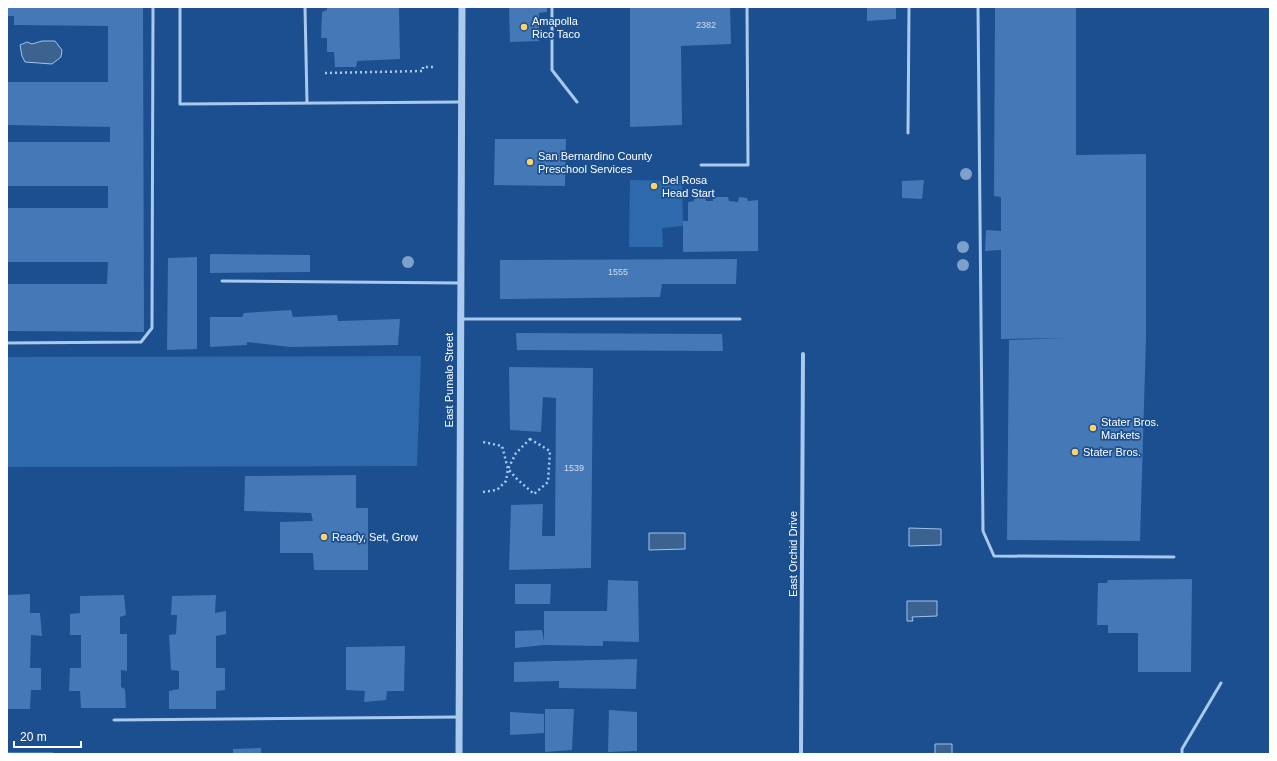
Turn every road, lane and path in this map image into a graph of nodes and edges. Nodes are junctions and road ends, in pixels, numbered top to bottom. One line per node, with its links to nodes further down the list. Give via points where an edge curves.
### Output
1 (153, 7): 20 (lane, via 152,328 141,342)
2 (180, 7): 13 (lane, via 180,104)
3 (305, 7): 13 (lane)
4 (462, 7): 11 (street, East Pumalo Street)
5 (552, 7): 12 (lane, via 552,70)
6 (747, 7): 15 (lane, via 748,165)
7 (909, 7): 14 (lane)
8 (978, 7): 25 (lane, via 983,531 994,556)
9 (436, 67): 10 (path, via 423,68 423,72)
10 (325, 73)
11 (462, 102): 13 (lane); 17 (street, East Pumalo Street)
12 (577, 102)
13 (307, 103)
14 (908, 133)
15 (701, 165)
16 (222, 281): 17 (lane)
17 (461, 283): 18 (street, East Pumalo Street)
18 (461, 319): 19 (lane); 27 (street, East Pumalo Street)
19 (740, 319)
20 (7, 343)
21 (803, 354): 30 (street, East Orchid Drive)
22 (483, 442): 23 (path, via 502,446)
23 (508, 469): 23 (path, via 534,494 548,482 550,452 530,439 516,453); 24 (path, via 506,481 497,490)
24 (483, 492)
25 (1174, 557)
26 (1221, 683): 31 (lane, via 1182,749)
27 (459, 717): 28 (lane); 29 (street, East Pumalo Street)
28 (114, 720)
29 (459, 754)
30 (801, 754)
31 (1182, 754)

